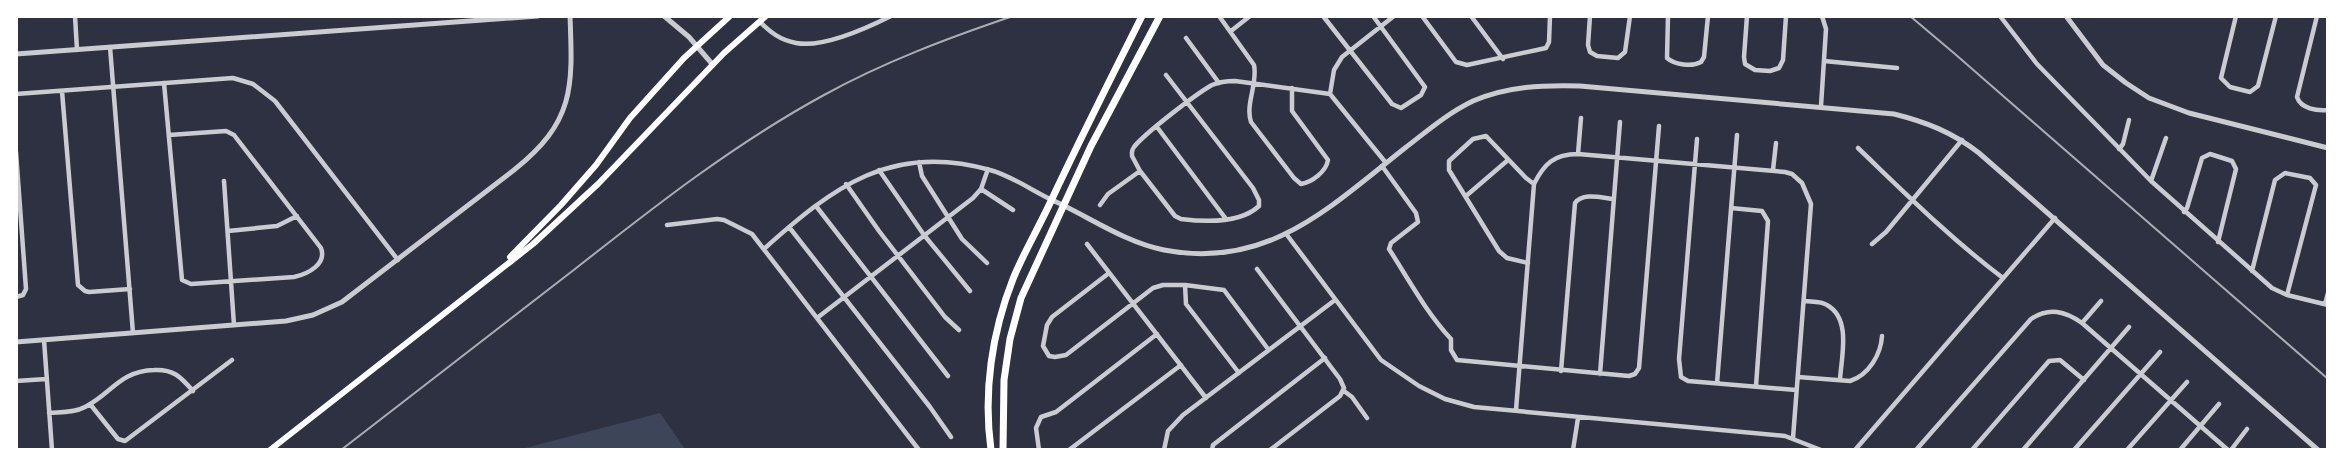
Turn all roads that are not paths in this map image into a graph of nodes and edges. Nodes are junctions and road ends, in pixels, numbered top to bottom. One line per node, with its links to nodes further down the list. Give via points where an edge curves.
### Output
1 (75, 16): 36 (street)
2 (538, 16): 35 (street)
3 (570, 16): 111 (street, via 571,82 556,127 526,160)
4 (664, 16): 34 (street)
5 (730, 16): 34 (main road)
6 (766, 16): 30 (main road)
7 (891, 16): 30 (street, via 837,38 809,44 779,37)
8 (1142, 16): 89 (main road)
9 (1160, 16): 91 (main road)
10 (1219, 16): 32 (street)
11 (1250, 16): 32 (street)
12 (1323, 16): 37 (street)
13 (1373, 16): 31 (street)
14 (1394, 16): 31 (street)
15 (1422, 16): 39 (street, via 1458,63)
16 (1471, 16): 39 (street)
17 (1550, 16): 39 (street, via 1546,48)
18 (1590, 16): 19 (street, via 1590,52 1618,58 1625,52)
19 (1630, 16)
20 (1668, 16): 21 (street, via 1667,58 1693,64 1704,57)
21 (1708, 16)
22 (1747, 16): 23 (street, via 1745,64 1750,69 1770,71 1779,68 1783,60)
23 (1786, 16)
24 (1822, 16): 40 (street, via 1826,29)
25 (2000, 16): 68 (street, via 2037,64)
26 (2066, 16): 67 (street, via 2103,65 2149,98 2189,113)
27 (2236, 16): 28 (street, via 2221,78 2230,87 2250,92 2258,86)
28 (2276, 16)
29 (2317, 16): 54 (street, via 2297,97 2303,106)
30 (760, 22): 41 (main road)
31 (1381, 26): 37 (street); 37 (street, via 1424,84 1417,98 1401,108 1394,106)
32 (1231, 31): 46 (street, via 1253,61)
33 (1186, 38): 44 (street)
34 (697, 45): 41 (street); 115 (main road, via 630,118 561,205)
35 (110, 47): 36 (street); 47 (street)
36 (77, 50): 38 (street)
37 (1349, 50): 51 (street, via 1334,70)
38 (16, 54)
39 (1503, 59)
40 (1824, 61): 42 (street); 53 (street)
41 (713, 65): 115 (main road, via 573,208)
42 (1897, 68)
43 (1166, 75): 52 (street)
44 (1219, 82): 46 (street); 52 (street)
45 (164, 83): 47 (street); 60 (street); 111 (street, via 233,78 263,90)
46 (1253, 84): 48 (street); 48 (street, via 1251,122 1300,184 1325,169 1328,160 1292,111)
47 (113, 87): 49 (street); 122 (street)
48 (1292, 88): 51 (street)
49 (62, 91): 50 (street); 122 (street, via 78,285 89,292)
50 (16, 94)
51 (1330, 94): 75 (street)
52 (1188, 103): 59 (street); 100 (street, via 1259,200 1259,206 1252,212)
53 (1821, 106): 64 (street, via 1894,114 1926,122); 75 (street, via 1580,86 1524,87 1463,106)
54 (2328, 110)
55 (1581, 118): 70 (street)
56 (2129, 120): 68 (street)
57 (1620, 122): 71 (street)
58 (1659, 126): 73 (street)
59 (1157, 127): 81 (street, via 1132,149 1133,161); 100 (street)
60 (169, 135): 97 (street, via 231,133); 120 (street, via 180,276 191,285)
61 (1737, 135): 77 (street)
62 (2166, 138): 83 (street)
63 (1697, 139): 76 (street)
64 (1962, 140): 90 (street); 99 (street)
65 (1776, 143): 80 (street)
66 (1858, 148): 90 (street)
67 (2328, 148)
68 (2119, 149): 83 (street)
69 (16, 152): 126 (street, via 26,289)
70 (1578, 154): 71 (street); 85 (street, via 1554,158)
71 (1617, 157): 73 (street); 88 (street)
72 (1508, 160): 85 (street); 87 (street); 87 (street, via 1486,136 1468,142 1450,159 1449,168)
73 (1657, 161): 76 (street); 153 (street, via 1639,368 1629,376)
74 (919, 162): 78 (street); 79 (street); 98 (street, via 922,176)
75 (1384, 164): 105 (street); 150 (street, via 1418,222 1391,243 1389,249 1450,339 1455,358 1467,363)
76 (1695, 164): 77 (street); 162 (street, via 1680,371 1688,381)
77 (1735, 166): 80 (street); 94 (street)
78 (988, 169): 86 (street); 89 (street)
79 (879, 170): 84 (street); 104 (street)
80 (1773, 170): 129 (street, via 1792,174 1799,180 1811,204)
81 (1140, 171): 92 (street, via 1108,194); 100 (street, via 1178,218)
82 (224, 181): 103 (street)
83 (2151, 181): 96 (street)
84 (846, 184): 93 (street); 110 (street)
85 (1534, 184): 113 (street)
86 (981, 189): 95 (street); 98 (street)
87 (1466, 196): 113 (street, via 1503,256)
88 (1614, 199): 151 (street, via 1586,197 1575,204); 153 (street)
89 (1052, 200): 91 (street); 182 (main road, via 1014,277 999,320 990,377)
90 (1911, 200): 108 (street); 119 (street)
91 (1063, 205): 105 (street, via 1127,237 1181,253 1240,250); 183 (main road, via 1026,285 1010,339 1002,400)
92 (1100, 205)
93 (816, 206): 102 (street); 118 (street)
94 (1731, 208): 162 (street); 163 (street, via 1762,212 1768,220)
95 (1013, 210)
96 (2184, 212): 106 (street); 106 (street, via 2202,158 2210,154 2232,161 2236,169)
97 (297, 216): 103 (street, via 277,226); 120 (street, via 321,248 322,259 317,266 299,276)
98 (949, 216): 104 (street); 112 (street, via 962,239)
99 (2055, 218): 119 (street); 199 (street)
100 (1226, 219)
101 (668, 225): 109 (street, via 724,220 748,232)
102 (789, 227): 109 (street); 127 (street)
103 (228, 231): 120 (street)
104 (924, 235): 110 (street); 123 (street)
105 (1287, 235): 128 (street)
106 (2218, 242): 116 (street)
107 (1087, 244): 117 (street)
108 (1872, 244)
109 (764, 249): 133 (street)
110 (898, 255): 118 (street); 138 (street)
111 (398, 260): 135 (street, via 328,309 286,321)
112 (987, 263)
113 (1528, 263): 150 (street)
114 (1257, 269): 136 (street)
115 (496, 270): 180 (main road)
116 (2252, 272): 125 (street); 125 (street, via 2275,180 2285,173 2310,178 2316,185)
117 (1109, 273): 131 (street); 131 (street, via 1049,321 1043,344 1046,353 1055,357 1066,355)
118 (870, 276): 127 (street); 155 (street)
119 (2003, 278): 191 (street)
120 (232, 282): 135 (street)
121 (1185, 285): 131 (street, via 1158,286); 145 (street, via 1224,290); 152 (street, via 1186,304)
122 (130, 289): 139 (street)
123 (970, 291)
124 (2328, 293): 132 (street)
125 (2288, 295): 132 (street)
126 (16, 297)
127 (843, 297): 133 (street); 177 (street)
128 (1335, 300): 136 (street); 171 (street, via 1382,360 1413,382 1464,405)
129 (1804, 301): 156 (street); 158 (street, via 1826,304 1842,325)
130 (2101, 302): 134 (street)
131 (1133, 303): 140 (street)
132 (2326, 304)
133 (817, 318): 181 (street)
134 (2082, 323): 144 (street); 192 (street, via 2058,311 2031,319)
135 (234, 325): 139 (street)
136 (1300, 326): 145 (street); 147 (street)
137 (2129, 327): 144 (street)
138 (959, 330)
139 (133, 333): 142 (street)
140 (1157, 334): 149 (street); 184 (street, via 1056,412 1041,417 1036,428)
141 (1882, 336): 158 (street, via 1880,351 1866,371 1856,379)
142 (44, 340): 143 (street); 157 (street)
143 (16, 342)
144 (2111, 348): 154 (street); 159 (street)
145 (1269, 349): 152 (street)
146 (2160, 352): 154 (street)
147 (1325, 358): 166 (street, via 1343,384); 187 (street, via 1219,440)
148 (232, 360): 164 (street)
149 (1181, 365): 167 (street); 185 (street)
150 (1520, 368): 151 (street); 171 (street)
151 (1562, 371): 153 (street)
152 (1239, 373): 167 (street)
153 (1600, 374)
154 (2142, 375): 168 (street); 195 (street)
155 (948, 376)
156 (1798, 377): 158 (street); 165 (street)
157 (46, 379): 160 (street); 172 (street)
158 (1840, 380)
159 (2084, 380): 193 (street, via 2060,360 2049,361); 194 (street)
160 (16, 381)
161 (2187, 382): 168 (street)
162 (1717, 383): 163 (street)
163 (1756, 386): 165 (street)
164 (193, 390): 169 (street, via 174,372 145,370 126,376); 169 (street, via 125,441 118,439)
165 (1797, 390): 178 (street)
166 (1344, 392): 173 (street); 188 (street)
167 (1206, 398): 186 (street, via 1171,426)
168 (2171, 400): 175 (street); 196 (street)
169 (90, 404): 172 (street, via 76,411)
170 (2219, 404): 175 (street)
171 (1516, 410): 174 (street)
172 (49, 413): 179 (street)
173 (1367, 418)
174 (1578, 418): 178 (street); 189 (street)
175 (2200, 426): 197 (street); 198 (street)
176 (2247, 429): 198 (street)
177 (951, 437)
178 (1793, 438): 190 (street)
179 (52, 450)
180 (270, 450)
181 (919, 450)
182 (991, 450)
183 (1004, 450)
184 (1039, 450)
185 (1069, 450)
186 (1164, 450)
187 (1212, 450)
188 (1270, 450)
189 (1573, 450)
190 (1821, 450)
191 (1855, 450)
192 (1916, 450)
193 (1972, 450)
194 (2023, 450)
195 (2074, 450)
196 (2127, 450)
197 (2180, 450)
198 (2229, 450)
199 (2318, 450)

